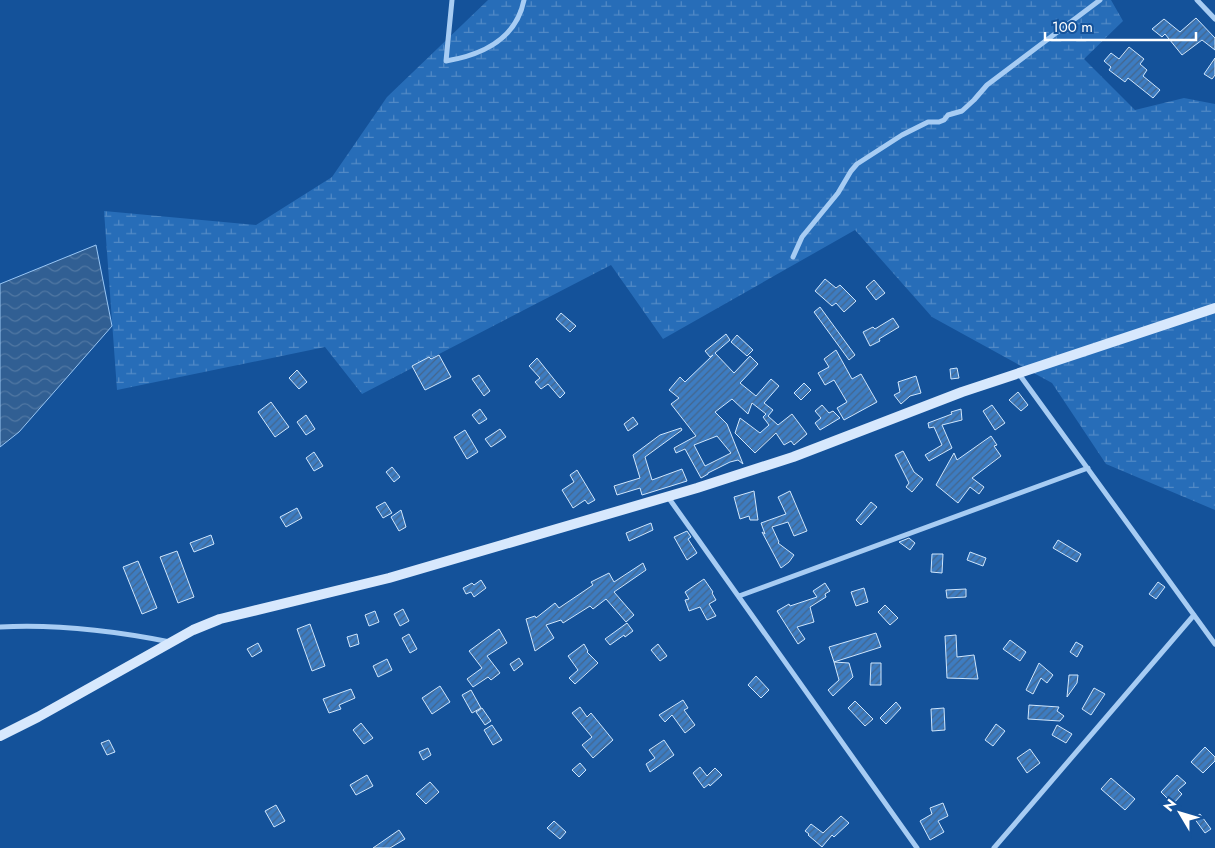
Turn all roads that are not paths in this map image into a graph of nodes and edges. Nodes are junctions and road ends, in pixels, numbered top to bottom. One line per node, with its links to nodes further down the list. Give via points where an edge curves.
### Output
1 (452, 0): 2 (street, via 446,61 468,57 494,46 508,32 522,10)
2 (524, 0)
3 (1100, 0): 6 (street, via 987,84 962,111 902,135 857,164 835,197 802,236)
4 (1197, 0): 5 (street)
5 (1215, 19)
6 (793, 257)
7 (1215, 308): 8 (main road)
8 (1019, 374): 9 (street); 10 (main road, via 962,392 793,457)
9 (1088, 468): 11 (street); 12 (street)
10 (668, 497): 11 (street); 14 (main road, via 389,578 220,619)
11 (739, 596): 17 (street)
12 (1194, 615): 15 (street); 18 (street)
13 (0, 627): 14 (street, via 82,629)
14 (170, 642): 16 (main road)
15 (1215, 644)
16 (0, 736)
17 (917, 848)
18 (994, 848)

